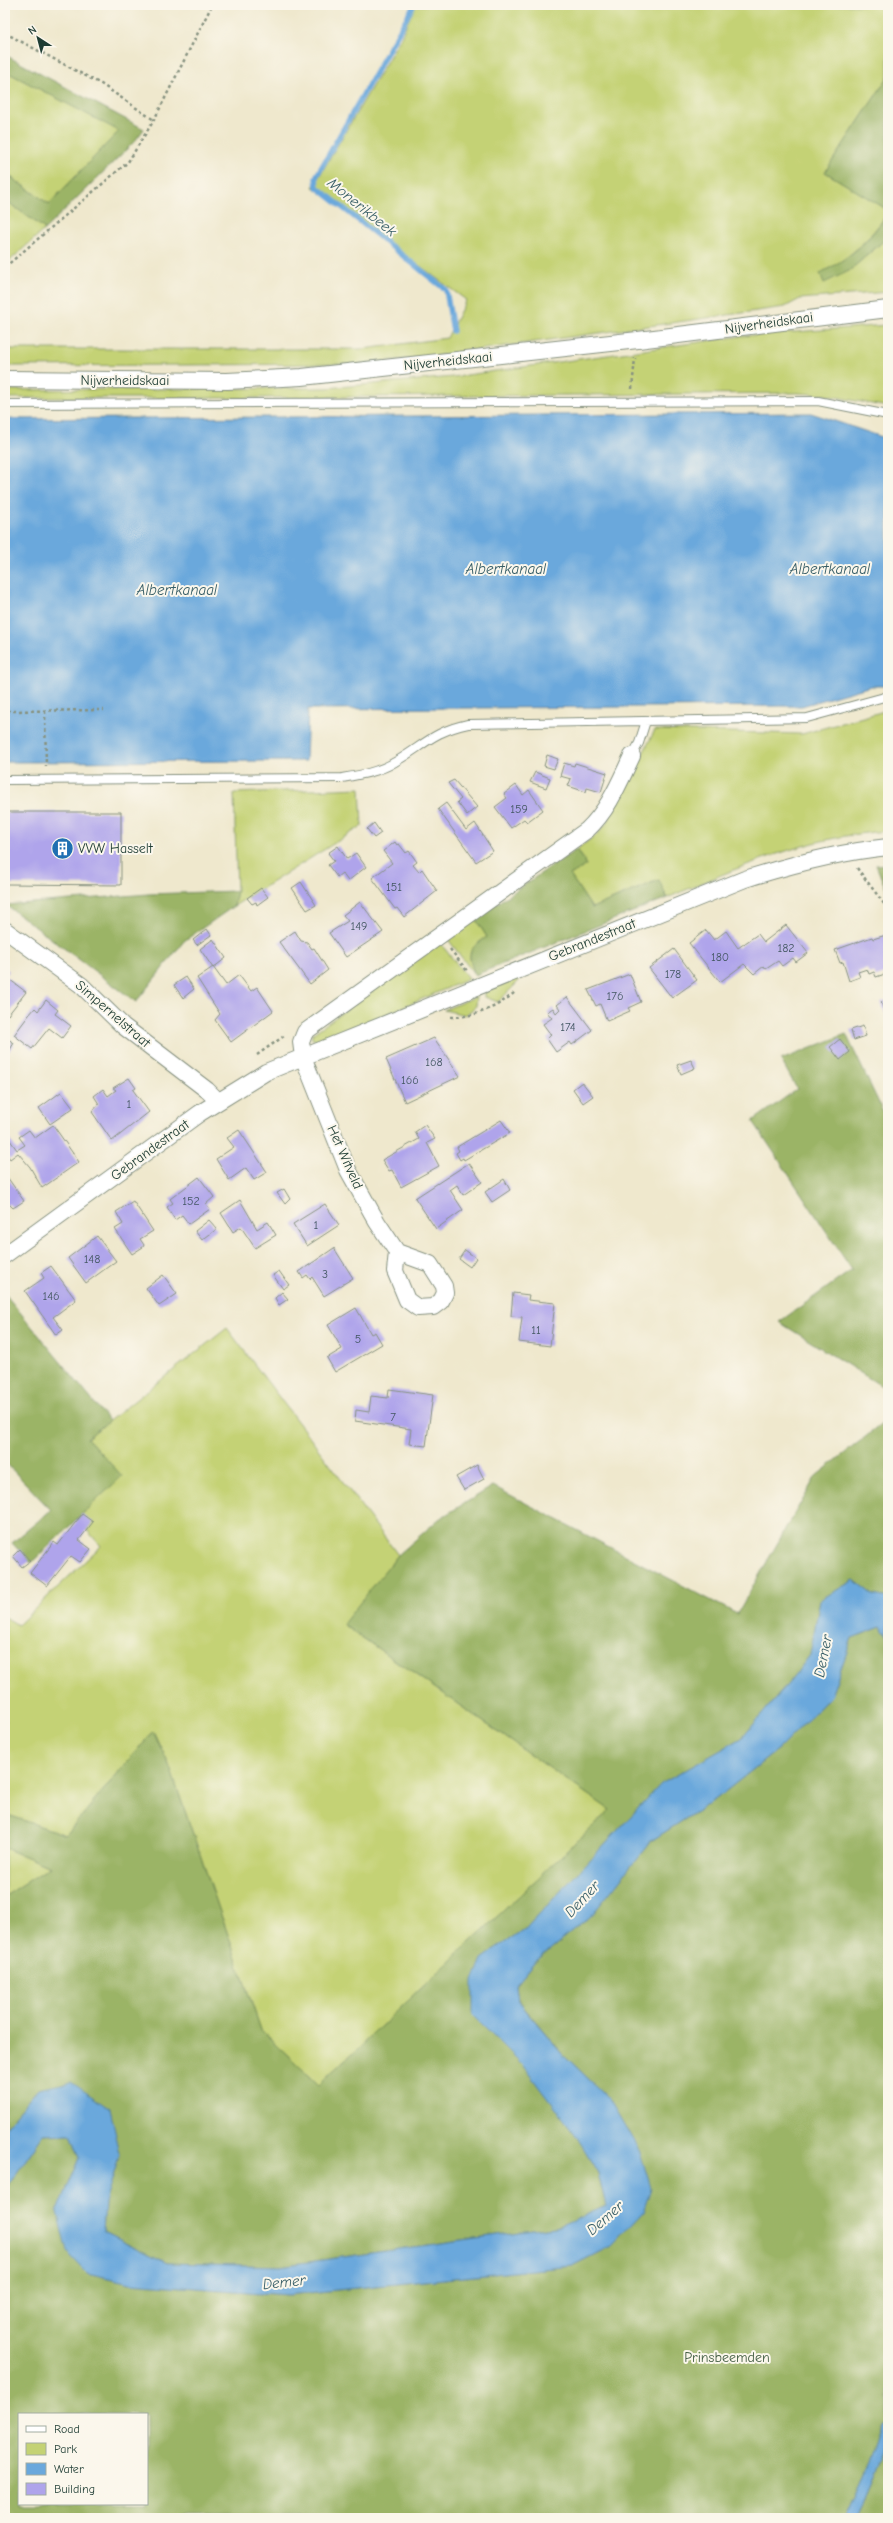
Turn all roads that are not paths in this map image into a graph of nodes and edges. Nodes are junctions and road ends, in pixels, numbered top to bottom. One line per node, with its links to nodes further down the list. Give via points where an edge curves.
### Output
1 (888, 309): 2 (street, Nijverheidskaai, via 302,377 227,381)
2 (5, 379)
3 (5, 404): 4 (lane, via 818,401)
4 (888, 415)
5 (888, 696): 6 (lane, via 807,718)
6 (646, 721): 7 (lane); 8 (lane, via 468,724 449,728 433,736 395,763 370,773 342,778)
7 (632, 756): 11 (street, via 610,802 599,819 587,830 305,1032 301,1042)
8 (5, 780)
9 (888, 846): 11 (street, Gebrandestraat, via 801,862 745,879)
10 (5, 930): 12 (street, Simpernelstraat, via 81,985 123,1026)
11 (303, 1057): 12 (street, Gebrandestraat, via 266,1072); 13 (street, Het Witveld, via 348,1170)
12 (218, 1101): 14 (street, Gebrandestraat)
13 (397, 1252)
14 (5, 1255)

